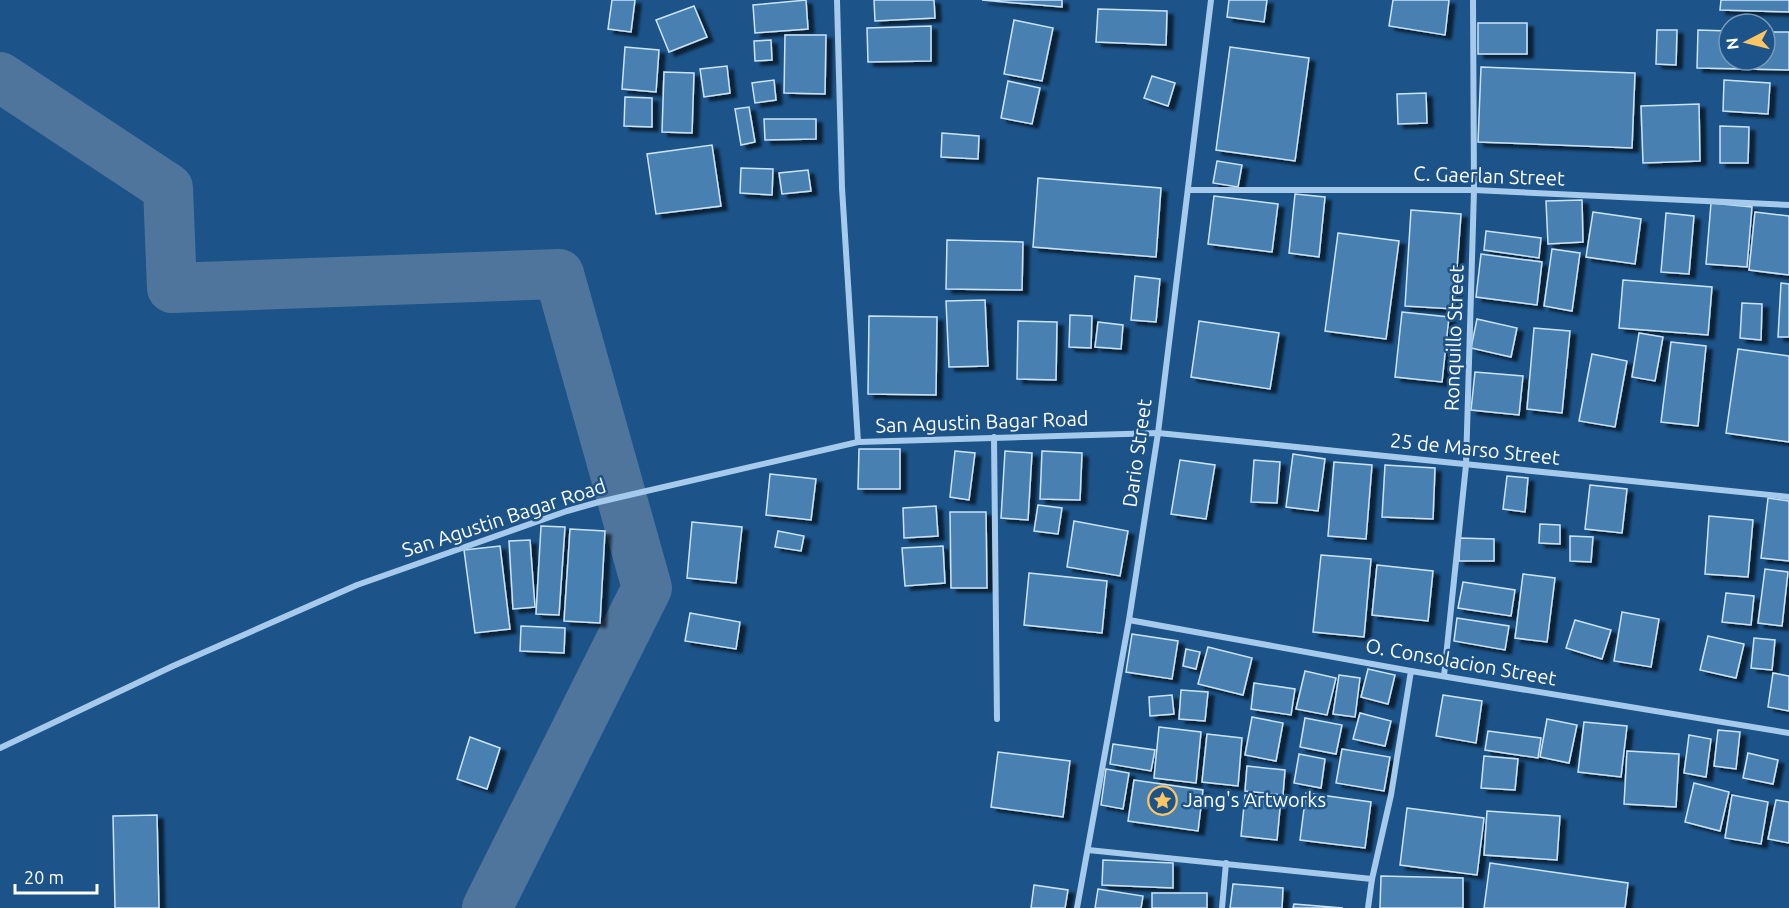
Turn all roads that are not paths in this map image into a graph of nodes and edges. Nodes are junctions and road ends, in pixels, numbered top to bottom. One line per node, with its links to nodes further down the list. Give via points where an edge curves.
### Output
1 (837, 0): 9 (street, via 842,188)
2 (1211, 0): 4 (street, Dario Street)
3 (1473, 0): 5 (street, Ronquillo Street)
4 (1188, 190): 5 (street, C. Gaerlan Street); 7 (street, Dario Street)
5 (1474, 190): 6 (street, C. Gaerlan Street); 10 (street, Ronquillo Street)
6 (1789, 205)
7 (1158, 433): 8 (street, San Agustin Bagar Road); 10 (street, 25 de Marso Street); 12 (street, Dario Street)
8 (994, 437): 9 (street, San Agustin Bagar Road); 15 (street)
9 (858, 442): 17 (street, San Agustin Bagar Road, via 567,511 357,585)
10 (1466, 465): 11 (street, 25 de Marso Street); 14 (street, Ronquillo Street)
11 (1789, 496)
12 (1129, 620): 13 (street, O. Consolacion Street); 18 (street, Dario Street)
13 (1411, 671): 14 (street, O. Consolacion Street); 20 (street, via 1391,795)
14 (1444, 676): 16 (street, O. Consolacion Street)
15 (997, 719)
16 (1789, 733)
17 (0, 748)
18 (1088, 850): 19 (street); 21 (street, Dario Street)
19 (1226, 863): 20 (street); 22 (street)
20 (1372, 879): 23 (street)
21 (1077, 908)
22 (1222, 908)
23 (1368, 908)

